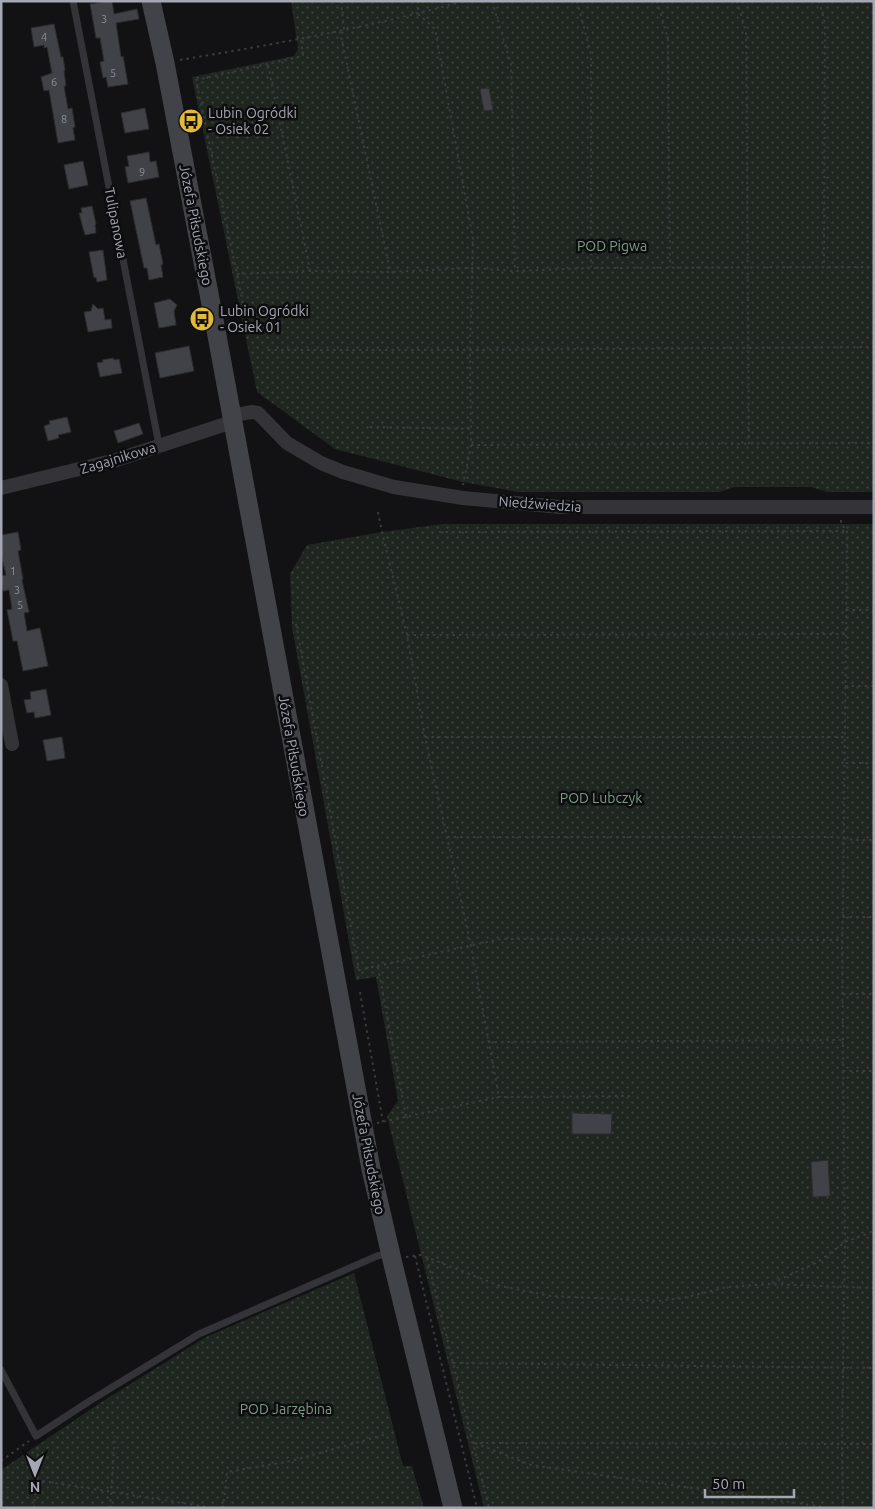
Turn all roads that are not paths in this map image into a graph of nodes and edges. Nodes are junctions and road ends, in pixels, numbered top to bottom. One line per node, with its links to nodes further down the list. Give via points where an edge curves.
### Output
1 (73, 1): 4 (lane, Tulipanowa)
2 (151, 1): 3 (street, Józefa Piłsudskiego)
3 (232, 419): 4 (street, Zagajnikowa); 6 (street, Niedźwiedzia, via 251,412 258,413 287,444 321,464 366,480 463,498 560,508); 9 (street, Józefa Piłsudskiego, via 362,1126)
4 (159, 446): 5 (street, Zagajnikowa)
5 (1, 488)
6 (874, 507)
7 (1, 685): 8 (street)
8 (12, 744)
9 (390, 1253): 10 (lane, via 199,1334 36,1436); 11 (street, Józefa Piłsudskiego)
10 (1, 1370)
11 (453, 1508)

